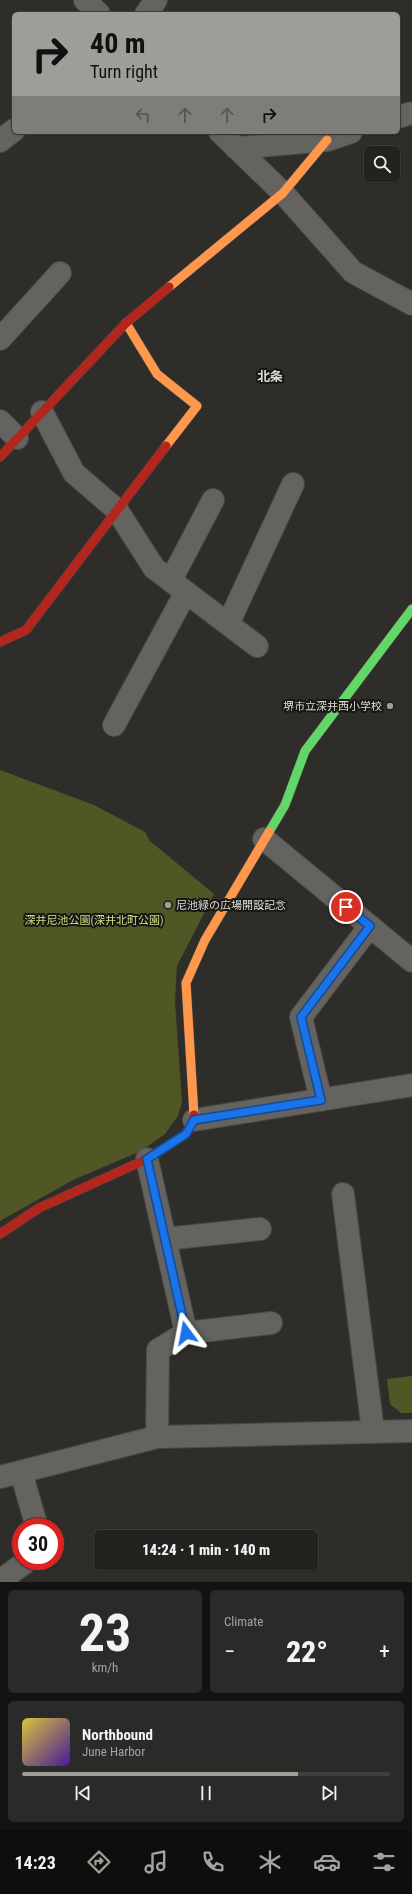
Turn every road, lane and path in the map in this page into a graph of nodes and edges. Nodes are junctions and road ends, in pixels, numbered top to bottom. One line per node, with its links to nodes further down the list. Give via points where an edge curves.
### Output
1 (85, 0): 3 (street)
2 (156, 0): 4 (street)
3 (97, 12)
4 (147, 12)
5 (412, 113): 6 (street)
6 (400, 116)
7 (12, 132): 11 (street)
8 (222, 134): 12 (street)
9 (345, 134): 10 (street)
10 (327, 140): 12 (street); 13 (street)
11 (0, 141)
12 (236, 148): 13 (street)
13 (283, 193): 15 (street, via 353,272); 16 (street)
14 (60, 273): 17 (street)
15 (412, 304)
16 (126, 323): 18 (street); 24 (street, via 157,374 197,406)
17 (0, 339)
18 (42, 412): 20 (street); 24 (street, via 74,474)
19 (0, 421): 20 (street)
20 (17, 438): 21 (street)
21 (0, 457)
22 (293, 484): 27 (street)
23 (213, 500): 25 (street)
24 (117, 510): 25 (street, via 154,568); 28 (street, via 26,630)
25 (179, 586): 27 (street); 30 (street)
26 (412, 608): 31 (street, via 305,751 285,805)
27 (228, 624): 29 (street)
28 (0, 642)
29 (257, 646)
30 (114, 725)
31 (264, 840): 32 (street); 36 (street, via 205,940 186,983)
32 (370, 926): 33 (street); 35 (street, via 301,1017)
33 (412, 961)
34 (412, 1085): 35 (street)
35 (321, 1100): 36 (street)
36 (194, 1120): 37 (street, via 186,1134)
37 (147, 1159): 40 (street, via 39,1208); 41 (street)
38 (343, 1194): 44 (street)
39 (260, 1229): 41 (street)
40 (0, 1234)
41 (165, 1238): 43 (street)
42 (271, 1323): 43 (street)
43 (186, 1333): 46 (street, via 158,1350)
44 (373, 1431): 45 (street); 46 (street)
45 (412, 1431)
46 (157, 1437): 47 (street)
47 (21, 1472): 48 (street); 49 (street)
48 (0, 1477)
49 (34, 1518)
50 (15, 1570): 51 (street)
51 (0, 1581)

